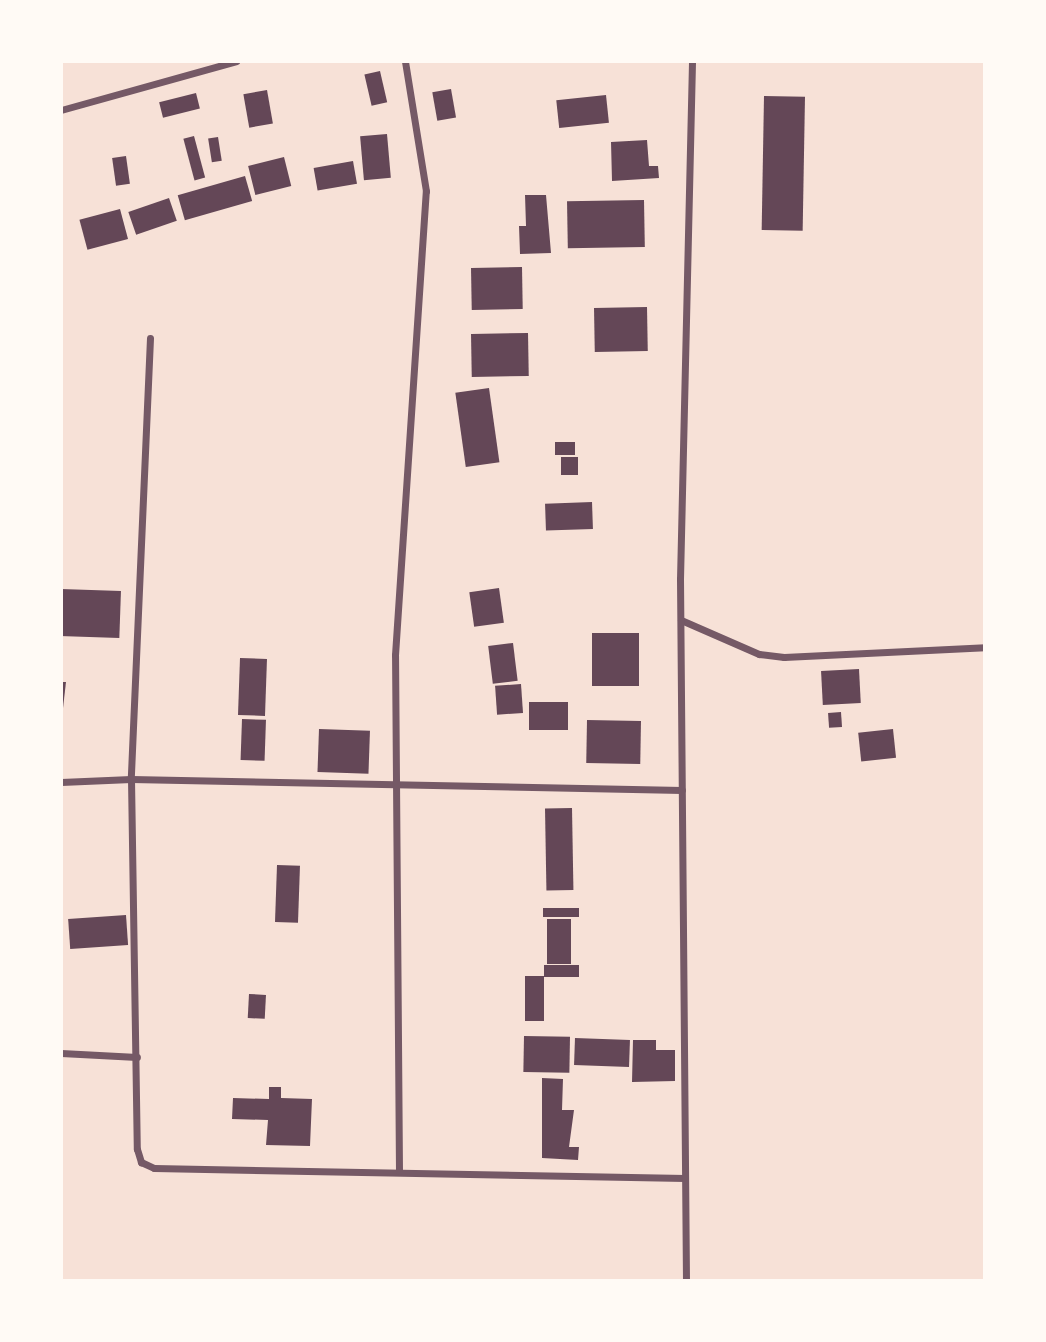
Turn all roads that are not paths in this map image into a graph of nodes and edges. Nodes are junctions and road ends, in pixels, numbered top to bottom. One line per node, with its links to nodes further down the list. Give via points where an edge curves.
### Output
1 (236, 61): 4 (street)
2 (405, 61): 10 (street, via 426,191 395,655)
3 (692, 61): 6 (street)
4 (61, 110)
5 (150, 338): 8 (street)
6 (681, 620): 7 (street, via 759,654 784,657); 11 (street)
7 (985, 647)
8 (131, 779): 9 (street); 10 (street); 13 (street)
9 (61, 782)
10 (399, 786): 11 (street); 14 (street)
11 (682, 790): 15 (street)
12 (61, 1053): 13 (street)
13 (137, 1057): 14 (street, via 137,1149 141,1162 153,1168)
14 (398, 1171): 15 (street)
15 (685, 1178): 16 (street)
16 (686, 1281)

